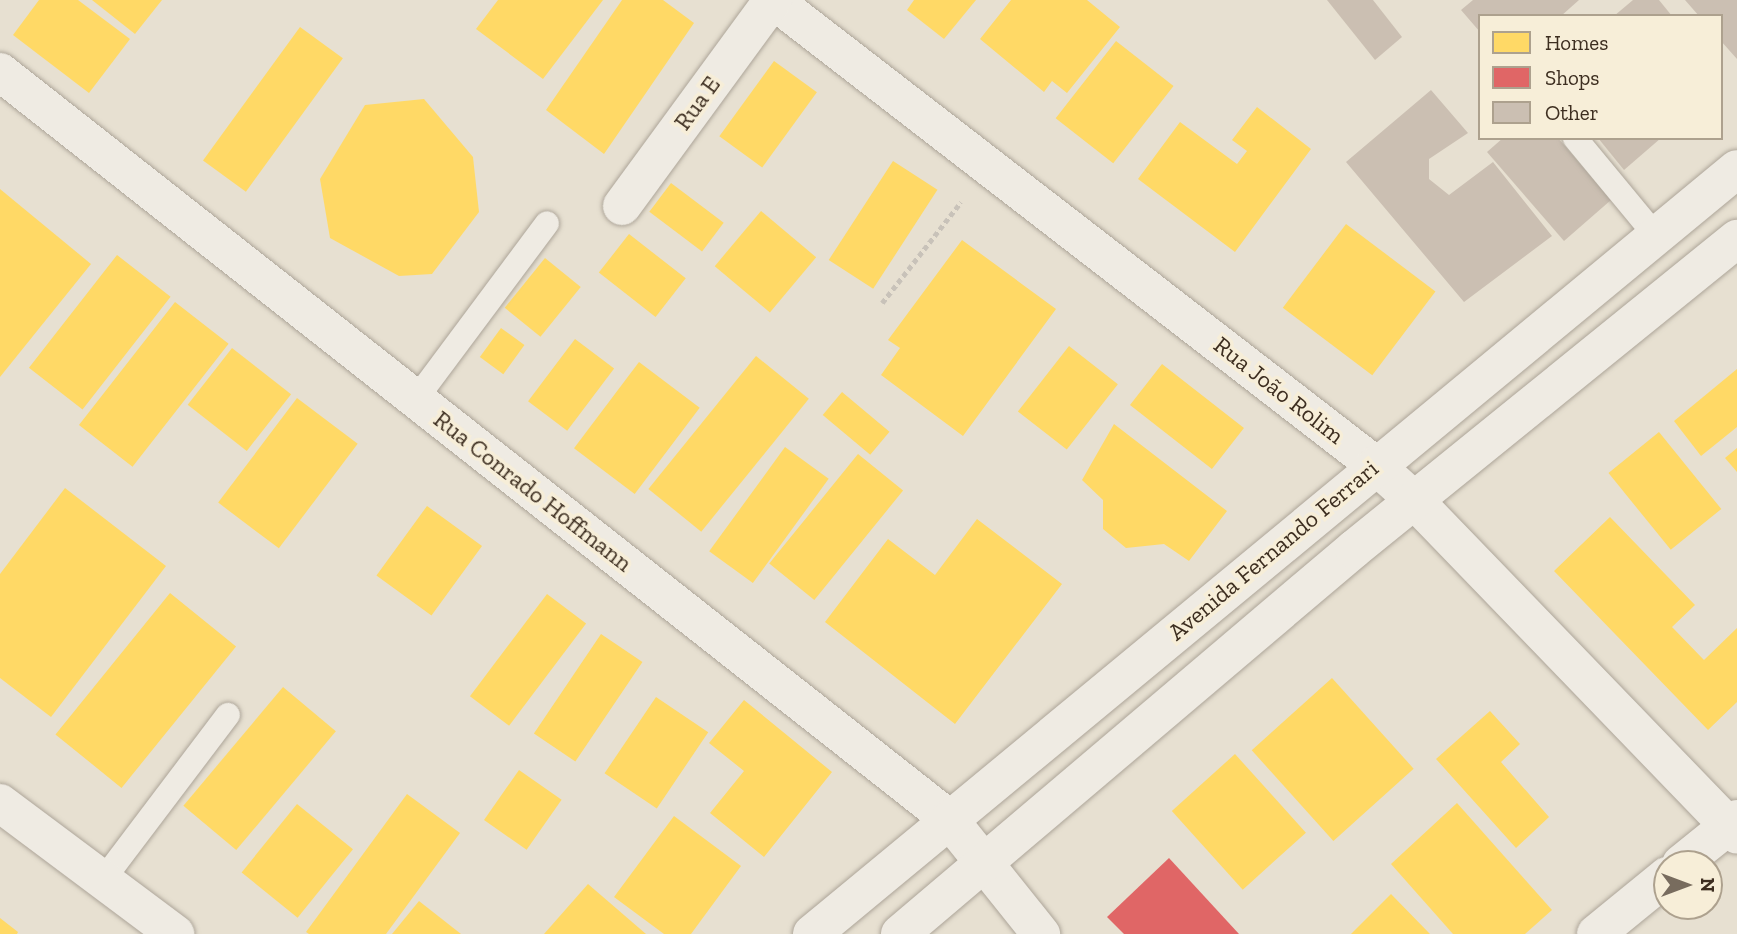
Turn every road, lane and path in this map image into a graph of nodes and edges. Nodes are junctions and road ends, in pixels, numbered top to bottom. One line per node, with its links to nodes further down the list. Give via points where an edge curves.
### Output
1 (773, 0): 4 (street, Rua João Rolim); 6 (street, Rua E)
2 (0, 72): 11 (street, Rua Conrado Hoffmann)
3 (1577, 140): 8 (lane)
4 (990, 164): 10 (path); 12 (street, Rua João Rolim)
5 (1737, 169): 8 (street, Avenida Fernando Ferrari)
6 (622, 206)
7 (547, 223): 11 (lane)
8 (1656, 236): 12 (street, Avenida Fernando Ferrari)
9 (1737, 239): 13 (street)
10 (882, 303)
11 (416, 399): 16 (street, Rua Conrado Hoffmann)
12 (1375, 465): 13 (street, Rua João Rolim); 16 (street, Avenida Fernando Ferrari)
13 (1414, 500): 17 (street, Rua João Rolim); 19 (street)
14 (228, 715): 20 (lane)
15 (0, 803): 20 (street)
16 (948, 818): 19 (street, Rua Conrado Hoffmann); 23 (street, Avenida Fernando Ferrari)
17 (1734, 826): 18 (street)
18 (1701, 850)
19 (982, 865): 24 (street); 25 (street, Rua Conrado Hoffmann)
20 (103, 880): 22 (street)
21 (1653, 887): 26 (street)
22 (175, 934)
23 (812, 934)
24 (900, 934)
25 (1041, 934)
26 (1596, 934)

